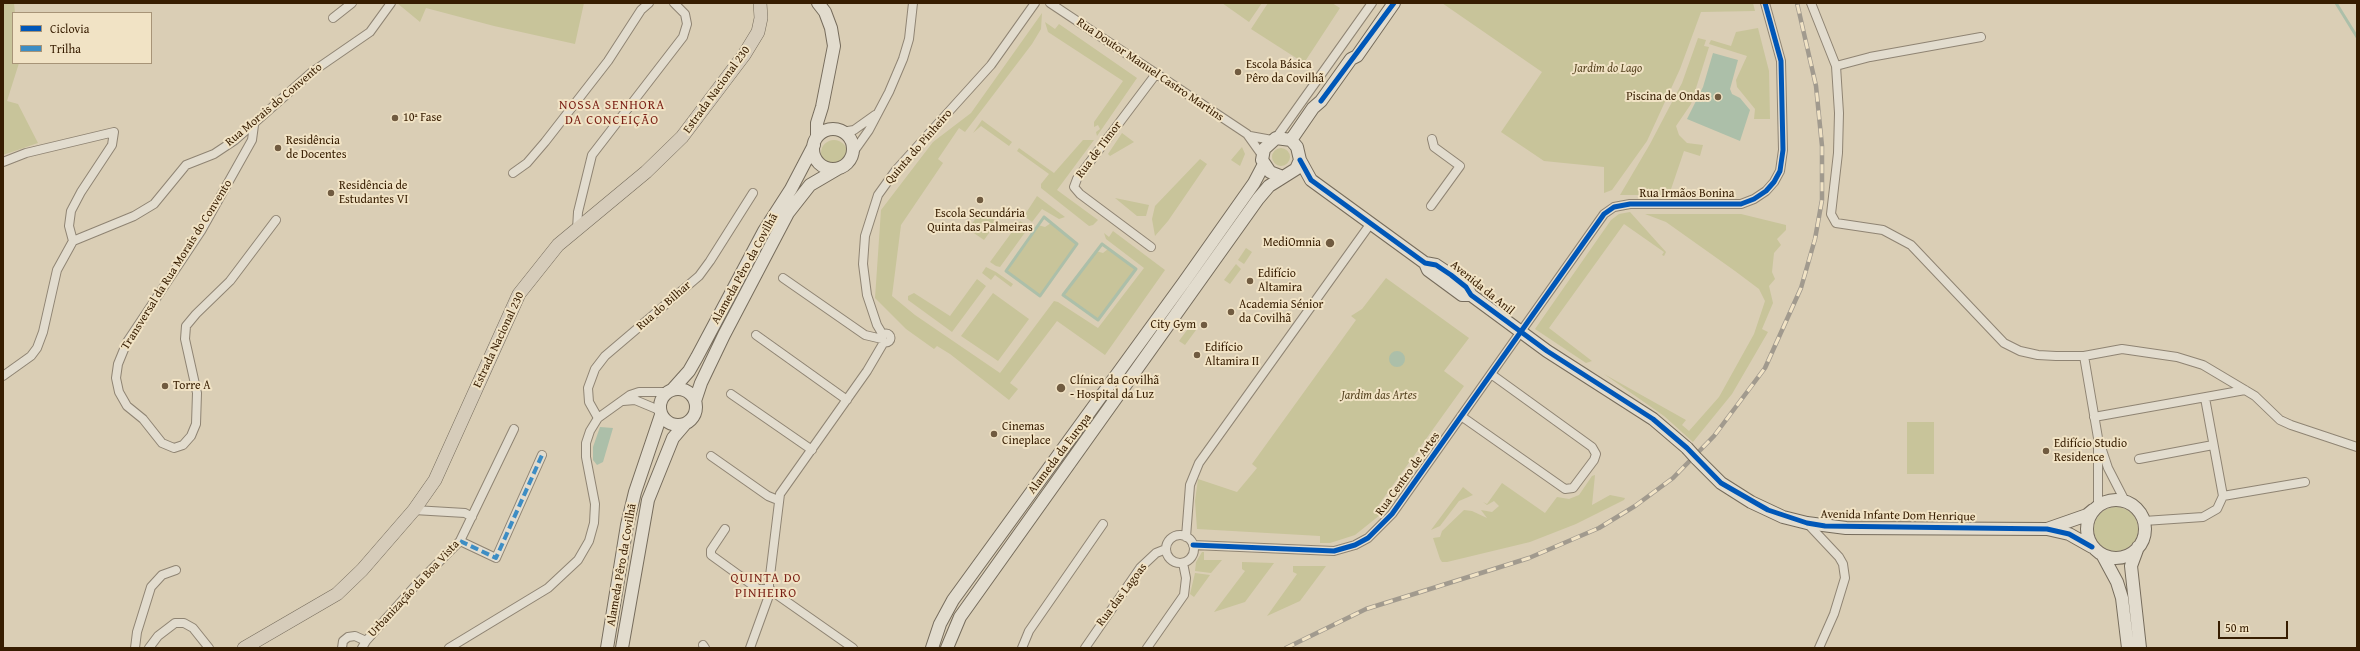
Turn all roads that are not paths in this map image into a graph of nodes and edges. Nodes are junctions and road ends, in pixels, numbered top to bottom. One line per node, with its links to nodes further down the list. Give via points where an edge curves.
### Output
1 (391, 3): 20 (street, Rua Morais do Convento, via 370,32 312,72)
2 (649, 3): 32 (street, via 641,10 608,61 544,142 527,163)
3 (674, 3): 39 (street, via 685,14 687,24 683,37 592,155 578,212)
4 (760, 3): 39 (main road, Estrada Nacional 230, via 761,18 758,32 744,55 682,137 646,172)
5 (818, 3): 18 (main road, via 825,12 831,28 834,46)
6 (913, 3): 19 (street, via 909,39 903,59)
7 (1036, 3): 45 (street, Quinta do Pinheiro, via 990,65 905,159 878,195 866,230 863,264 867,295)
8 (1050, 3): 17 (street, Rua Doutor Manuel Castro Martins)
9 (1372, 3): 23 (street)
10 (1394, 3): 25 (main road, via 1357,56 1351,59)
11 (1765, 3): 43 (street, Rua Irmãos Bonina, via 1781,61 1783,150 1780,171 1774,182 1754,199 1741,204 1630,204 1614,207 1604,214)
12 (1812, 3): 16 (street)
13 (349, 4): 14 (street)
14 (333, 18)
15 (1981, 37): 16 (street, via 1870,56)
16 (1836, 66): 46 (street, via 1838,153 1831,214 1836,222 1883,230 1911,245 2004,343 2020,351 2038,355)
17 (1156, 74): 22 (street, Rua Doutor Manuel Castro Martins); 41 (street, Rua de Timor, via 1077,179 1074,187)
18 (822, 107): 21 (main road); 26 (main road, via 817,123)
19 (877, 114): 21 (street, via 854,130); 27 (street)
20 (254, 125): 37 (street, Transversal da Rua Morais do Convento, via 252,140 208,218 127,342 118,364 116,378 127,406 144,419 162,443 174,448 183,445 192,436 196,424 197,392 185,339 186,326 230,281); 40 (street, Rua Morais do Convento, via 214,154 186,165 154,204 134,216)
21 (837, 131): 26 (main road, via 821,133); 27 (main road, via 851,141)
22 (1250, 136): 23 (street, Rua Doutor Manuel Castro Martins); 28 (street, Rua Doutor Manuel Castro Martins)
23 (1274, 139): 25 (main road); 28 (main road, via 1264,149)
24 (1432, 139): 36 (street, via 1434,146 1460,166)
25 (1291, 140): 29 (main road, via 1297,147)
26 (816, 141): 31 (main road, via 814,152 820,164); 50 (main road, Alameda Pêro da Covilhã, via 764,231 689,371)
27 (852, 154): 31 (main road, Alameda Pêro da Covilhã, via 848,163)
28 (1263, 160): 33 (main road, via 1270,172); 103 (main road, Alameda da Europa, via 1254,183 1168,306 1059,457 1045,471 954,600 940,624)
29 (1300, 160): 33 (main road, via 1296,169); 34 (main road, Avenida da Anil)
30 (3, 162): 40 (street, via 26,153 114,132 112,144 74,205 69,226)
31 (839, 168): 55 (main road, Alameda Pêro da Covilhã, via 810,185 788,213 724,335)
32 (513, 173)
33 (1286, 176): 34 (main road, Avenida da Anil); 104 (main road, Alameda da Europa, via 1264,190 960,617)
34 (1311, 180): 38 (main road, Avenida da Anil)
35 (753, 193): 59 (street, Rua do Bilhar, via 699,276 605,356 595,369 588,388 589,402)
36 (1431, 206)
37 (276, 220)
38 (1371, 223): 43 (main road, Avenida da Anil, via 1425,263 1436,265 1451,275 1466,287 1471,295); 82 (street, via 1199,462 1190,484)
39 (577, 229): 75 (main road, Estrada Nacional 230, via 558,245 519,294 435,480)
40 (73, 241): 48 (street, via 57,270 37,348 31,356)
41 (1151, 247)
42 (782, 278): 45 (street, via 865,335)
43 (1521, 332): 47 (street, Rua Centro de Artes); 69 (main road, Avenida da Anil, bridge, via 1653,419)
44 (756, 335): 53 (street)
45 (883, 339): 53 (street)
46 (2084, 356): 49 (street, via 2122,349 2177,357 2203,365); 58 (street)
47 (1491, 374): 57 (street, Rua Centro de Artes); 57 (street, via 1592,447 1596,454 1594,460 1573,488 1565,489)
48 (3, 376)
49 (2245, 390): 52 (street); 64 (street, via 2280,420)
50 (670, 391): 54 (street, via 639,392); 55 (main road, via 686,391); 56 (main road, Alameda Pêro da Covilhã, via 661,400)
51 (732, 394): 65 (street)
52 (2205, 398): 58 (street); 63 (street)
53 (847, 400): 65 (street)
54 (620, 401): 56 (street, via 635,400); 59 (street)
55 (695, 401): 60 (main road, Alameda Pêro da Covilhã, via 694,417)
56 (660, 412): 60 (main road, via 668,423); 99 (main road, Alameda Pêro da Covilhã, via 627,525)
57 (1462, 416): 84 (street, Rua Centro de Artes, via 1392,514 1368,538 1355,545 1334,550)
58 (2094, 417): 62 (street)
59 (598, 418): 98 (street, via 586,443 586,457 595,504 594,523 584,552 565,574 548,588)
60 (685, 424): 100 (main road, Alameda Pêro da Covilhã, via 673,438 648,500)
61 (514, 429): 76 (street, Urbanização da Boa Vista)
62 (2098, 438): 73 (street, via 2108,468); 74 (street)
63 (2213, 445): 68 (street); 71 (street)
64 (2357, 446)
65 (812, 450): 72 (street)
66 (542, 455): 83 (street, via 496,558)
67 (711, 456): 72 (street, via 768,496)
68 (2139, 459)
69 (1700, 461): 78 (main road, Avenida Infante Dom Henrique, via 1721,483 1751,502)
70 (2305, 482): 71 (street)
71 (2223, 496): 77 (street, via 2217,509 2203,517)
72 (778, 500): 91 (street)
73 (2125, 501): 74 (main road, Avenida Infante Dom Henrique, via 2111,500); 77 (main road, via 2134,506)
74 (2095, 508): 81 (main road, Avenida Infante Dom Henrique, via 2087,515); 85 (main road, via 2086,526)
75 (414, 510): 76 (street, via 465,513); 96 (main road, Estrada Nacional 230, via 362,570 337,594)
76 (472, 517): 83 (street, Urbanização da Boa Vista)
77 (2144, 521): 86 (main road, via 2145,534)
78 (1807, 523): 81 (main road, Avenida Infante Dom Henrique, via 1846,528); 108 (street, via 1839,557 1845,578 1840,599)
79 (1103, 524): 105 (street, via 1029,631)
80 (725, 529): 91 (street, via 711,550 711,555 758,589)
81 (2047, 529): 85 (main road, Avenida Infante Dom Henrique, via 2069,534)
82 (1186, 537): 84 (street); 87 (street, via 1179,535 1171,538)
83 (460, 542): 92 (street, Urbanização da Boa Vista, via 416,585)
84 (1193, 545): 89 (street, via 1192,556)
85 (2092, 547): 88 (main road, Avenida Infante Dom Henrique)
86 (2139, 547): 88 (main road, via 2124,557); 110 (main road, via 2131,566)
87 (1166, 549): 89 (street, via 1171,560); 106 (street, Rua das Lagoas, via 1140,568)
88 (2103, 556): 109 (main road, Avenida Infante Dom Henrique, via 2117,582 2122,598)
89 (1183, 563): 107 (street, via 1186,574 1184,595)
90 (176, 570): 93 (street, via 162,575 151,587 137,632)
91 (770, 590): 101 (street); 102 (street)
92 (364, 644): 97 (street, Urbanização da Boa Vista, via 355,636 348,637 343,641)
93 (135, 648)
94 (149, 648): 95 (street, via 158,636 175,623 184,623 193,628)
95 (209, 648)
96 (244, 648)
97 (342, 648)
98 (449, 648)
99 (607, 648)
100 (622, 648)
101 (750, 648)
102 (853, 648)
103 (932, 648)
104 (947, 648)
105 (1022, 648)
106 (1085, 648)
107 (1147, 648)
108 (1819, 648)
109 (2128, 648)
110 (2140, 648)

